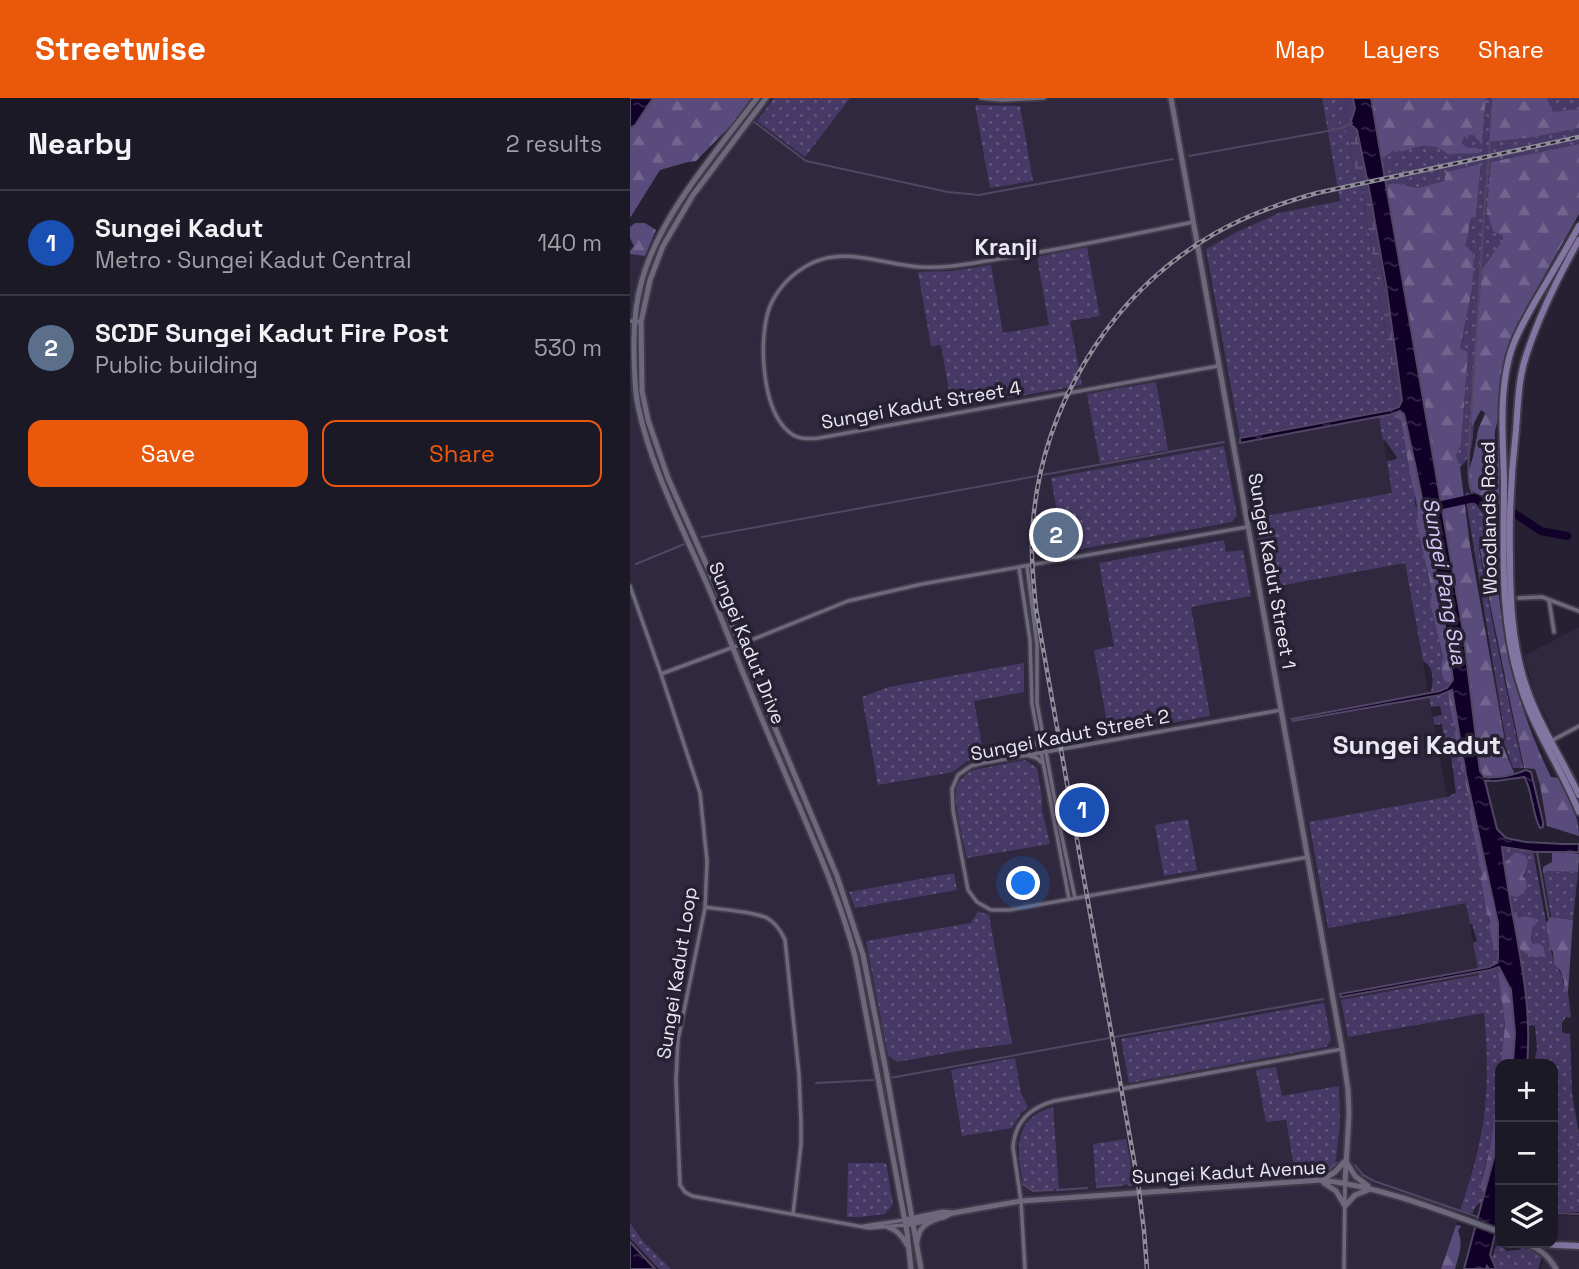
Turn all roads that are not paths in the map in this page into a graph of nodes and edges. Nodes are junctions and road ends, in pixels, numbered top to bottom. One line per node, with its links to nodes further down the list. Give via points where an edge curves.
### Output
1 (757, 98): 9 (main road, Sungei Kadut Drive, via 694,182 656,243 642,280)
2 (766, 98): 9 (main road, Sungei Kadut Drive, via 693,194 663,246)
3 (981, 98): 4 (street)
4 (1044, 98)
5 (1171, 98): 6 (main road, Sungei Kadut Street 1)
6 (1193, 222): 10 (main road, Sungei Kadut Street 1); 10 (street, Sungei Kadut Street 4, via 956,266 908,266 848,256 812,263 781,287 771,303 765,323 768,392 789,432 806,439)
7 (1579, 226): 11 (main road, Woodlands Road, via 1509,357)
8 (1579, 240): 12 (main road, Woodlands Road, via 1560,273 1525,359)
9 (635, 322): 23 (main road, Sungei Kadut Drive, via 648,420)
10 (1218, 366): 13 (main road, Sungei Kadut Street 1)
11 (1503, 422): 12 (main road); 34 (main road, Woodlands Road, via 1504,582 1511,648 1528,709)
12 (1517, 422): 17 (main road, Woodlands Road, via 1510,492)
13 (1248, 527): 14 (street); 25 (main road, Sungei Kadut Street 1)
14 (1027, 566): 15 (street); 27 (street, via 1037,645)
15 (1019, 568): 23 (street, via 848,601); 27 (street, via 1030,633 1032,704)
16 (630, 586): 24 (street, Sungei Kadut Loop)
17 (1510, 589): 18 (street); 20 (main road, Woodlands Road)
18 (1519, 598): 19 (street); 20 (street)
19 (1549, 600): 21 (street); 22 (street)
20 (1511, 609): 28 (main road, Woodlands Road, via 1524,678)
21 (1579, 611)
22 (1554, 632)
23 (736, 646): 24 (street); 40 (main road, Sungei Kadut Drive, via 852,920 863,955); 41 (main road, Sungei Kadut Drive, via 847,926)
24 (661, 674): 37 (street, Sungei Kadut Loop, via 700,793 707,861)
25 (1281, 710): 29 (street, Sungei Kadut Street 2); 35 (main road, Sungei Kadut Street 1)
26 (1579, 726): 28 (street)
27 (1040, 737): 29 (street); 30 (street); 31 (street)
28 (1550, 742): 33 (main road, Woodlands Road)
29 (1058, 749): 30 (street, Sungei Kadut Street 2); 32 (street)
30 (1043, 751): 31 (street, Sungei Kadut Street 2); 32 (street)
31 (1025, 755): 32 (street); 36 (street, Sungei Kadut Street 2, via 971,766 958,775 952,789 968,890 976,902 991,910)
32 (1045, 762): 36 (street)
33 (1579, 795)
34 (1579, 812)
35 (1308, 857): 36 (street, Sungei Kadut Street 2); 38 (main road, Sungei Kadut Street 1)
36 (1072, 899)
37 (705, 907): 48 (street, via 759,915 776,924 785,940 802,1132); 48 (street, Sungei Kadut Loop, via 678,1040 680,1185 692,1196)
38 (1342, 1049): 39 (main road, Sungei Kadut Street 1, via 1349,1114); 45 (street, via 1054,1101 1033,1109 1022,1119 1014,1138)
39 (1346, 1160): 42 (main road); 43 (main road, Sungei Kadut Street 1); 44 (main road, via 1355,1176)
40 (902, 1161): 41 (main road); 50 (main road, Sungei Kadut Drive)
41 (895, 1171): 50 (main road, Sungei Kadut Drive)
42 (1321, 1180): 43 (main road, Sungei Kadut Avenue); 45 (main road, Sungei Kadut Avenue); 46 (main road, via 1336,1191)
43 (1345, 1183): 44 (main road, Sungei Kadut Avenue); 46 (street)
44 (1371, 1189): 46 (main road, via 1355,1195); 53 (main road, Sungei Kadut Avenue)
45 (1021, 1201): 47 (main road, Sungei Kadut Avenue); 61 (street)
46 (1345, 1206): 62 (street)
47 (953, 1213): 49 (main road, Sungei Kadut Avenue); 50 (main road, Sungei Kadut Avenue)
48 (793, 1214): 51 (street, Sungei Kadut Loop)
49 (937, 1219): 50 (main road, Sungei Kadut Avenue); 54 (main road, via 923,1226)
50 (908, 1222): 51 (street, Sungei Kadut Loop); 52 (street, Sungei Kadut Loop); 54 (main road); 57 (main road)
51 (864, 1226): 52 (street, Sungei Kadut Loop)
52 (888, 1227): 57 (main road)
53 (1495, 1230)
54 (917, 1245): 60 (main road)
55 (1558, 1245): 56 (main road)
56 (1579, 1246)
57 (909, 1248): 59 (main road)
58 (1535, 1248): 63 (main road)
59 (911, 1269)
60 (920, 1269)
61 (1025, 1269)
62 (1344, 1269)
63 (1556, 1269)

